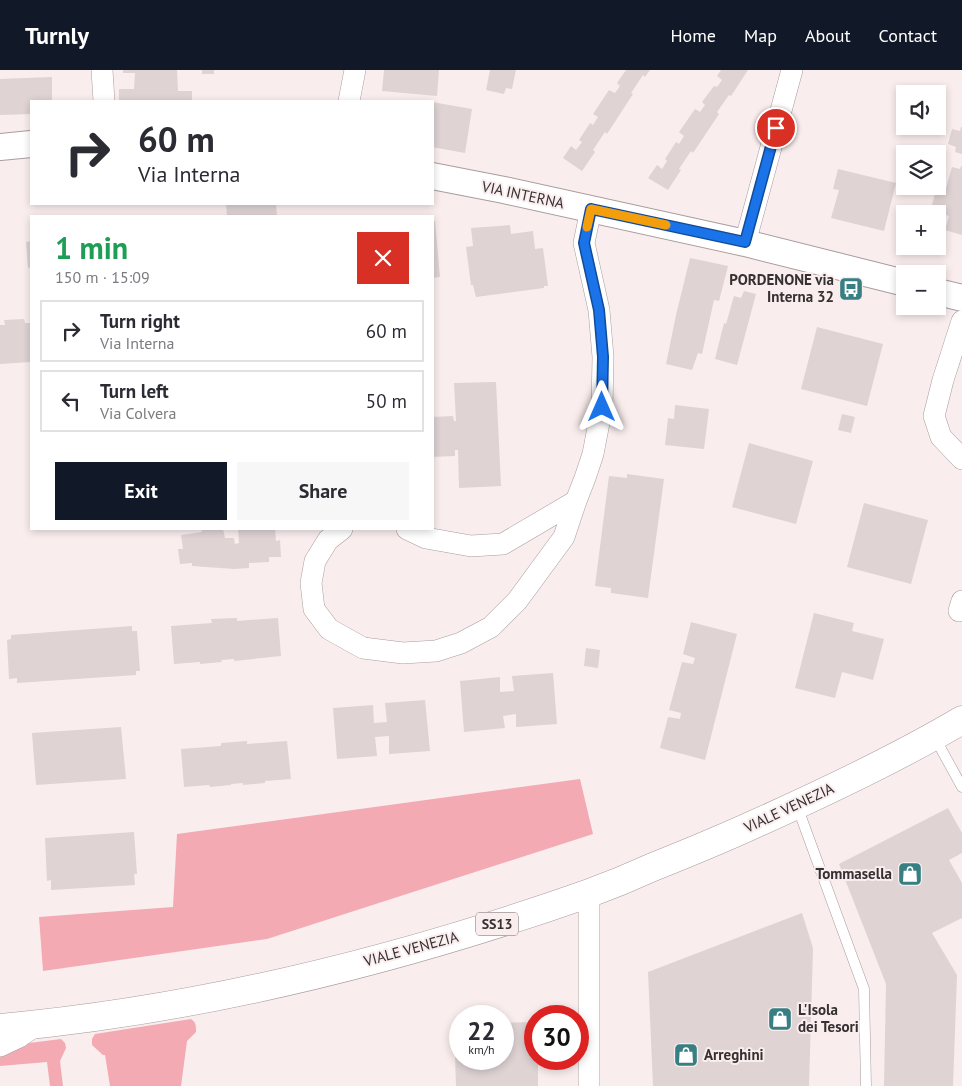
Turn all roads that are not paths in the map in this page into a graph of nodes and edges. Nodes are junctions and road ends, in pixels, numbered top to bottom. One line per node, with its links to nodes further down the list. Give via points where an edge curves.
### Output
1 (102, 70): 4 (street)
2 (355, 70): 5 (street)
3 (792, 70): 10 (street)
4 (104, 100)
5 (349, 100)
6 (30, 144): 7 (street)
7 (0, 147)
8 (434, 176): 9 (street, VIA INTERNA)
9 (591, 209): 10 (street, VIA INTERNA); 16 (street, via 584,243 599,310 603,357 602,407 593,454)
10 (745, 242): 11 (street, VIA INTERNA)
11 (896, 281)
12 (946, 294): 13 (street)
13 (962, 298)
14 (962, 320): 15 (street, via 934,416 941,438)
15 (962, 459)
16 (576, 502): 17 (street, via 564,537 517,601 491,627 461,643 436,650 403,653 363,648 329,629 314,609 311,583 316,561 328,540); 18 (street, via 503,544 471,546 426,538)
17 (341, 530)
18 (409, 530)
19 (962, 720): 20 (main road, VIALE VENEZIA / SS13)
20 (934, 736): 21 (lane); 22 (main road, VIALE VENEZIA / SS13)
21 (962, 787)
22 (797, 805): 23 (main road, VIALE VENEZIA / SS13); 28 (lane, via 864,989)
23 (589, 894): 24 (main road, VIALE VENEZIA / SS13, via 482,930 325,972 160,1006); 27 (street)
24 (37, 1025): 25 (main road, VIALE VENEZIA / SS13); 26 (street)
25 (0, 1028)
26 (0, 1046)
27 (590, 1086)
28 (866, 1086)

